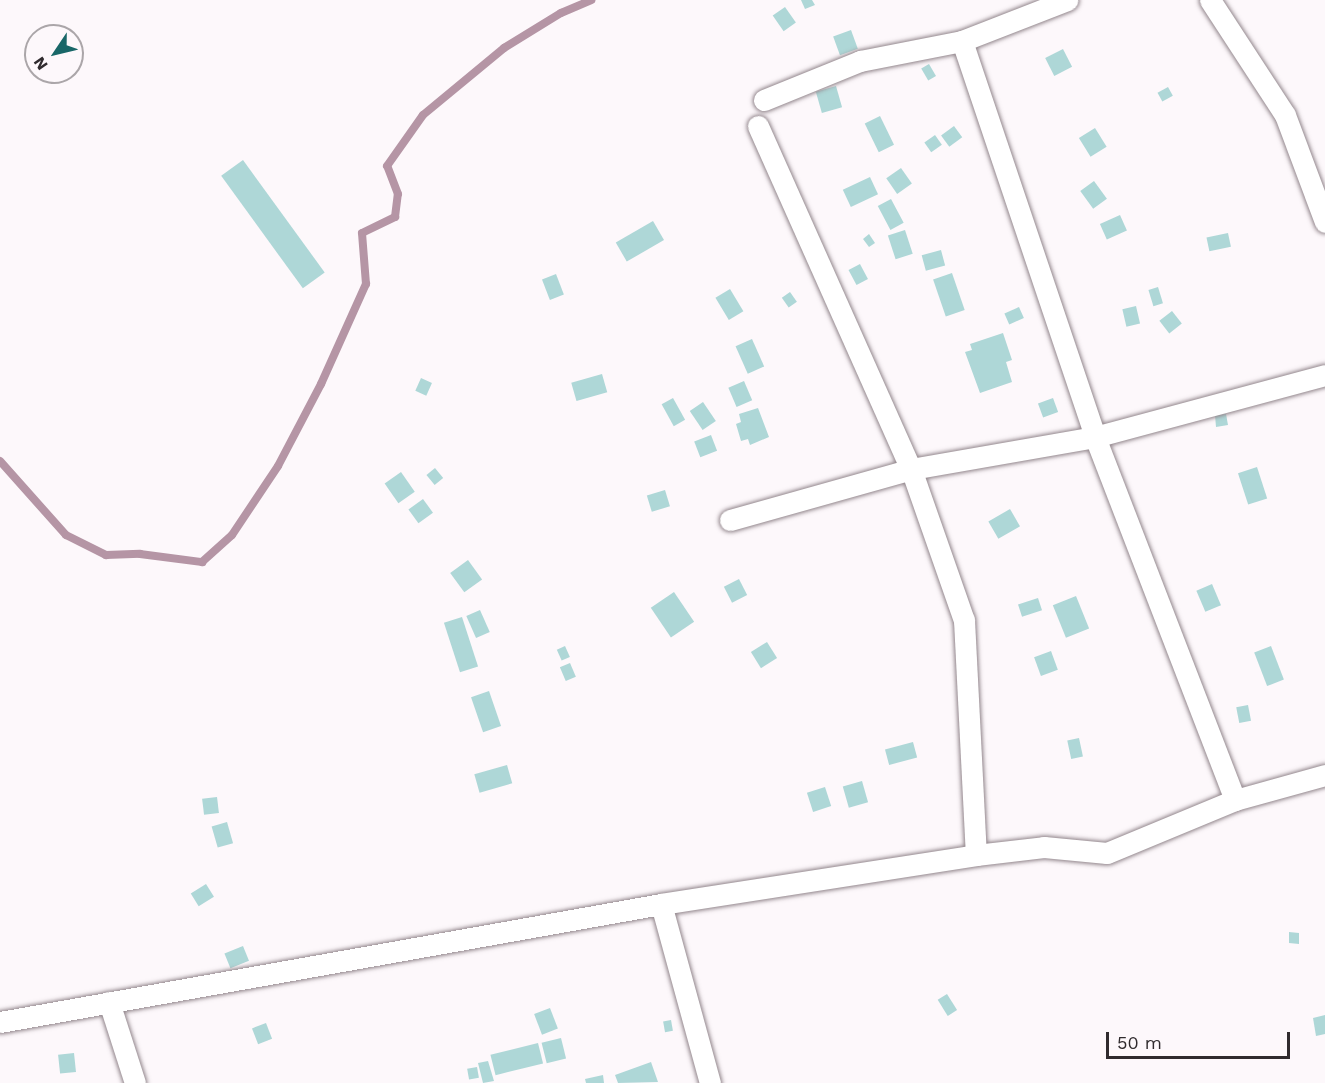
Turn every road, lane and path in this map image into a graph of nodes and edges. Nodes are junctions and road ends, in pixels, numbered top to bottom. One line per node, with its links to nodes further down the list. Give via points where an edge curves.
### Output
1 (1067, 0): 3 (street)
2 (1210, 0): 6 (street, via 1285,115)
3 (962, 41): 4 (street, via 860,61); 8 (street)
4 (764, 100)
5 (758, 126): 9 (street)
6 (1325, 222)
7 (1325, 375): 8 (street)
8 (1095, 437): 9 (street); 12 (street)
9 (911, 469): 10 (street); 13 (street, via 964,620)
10 (730, 520)
11 (1325, 775): 12 (street)
12 (1235, 800): 13 (street, via 1107,853 1044,847)
13 (976, 855): 14 (street)
14 (661, 904): 15 (street); 18 (street)
15 (110, 1002): 16 (street); 17 (street)
16 (0, 1022)
17 (135, 1083)
18 (710, 1083)

